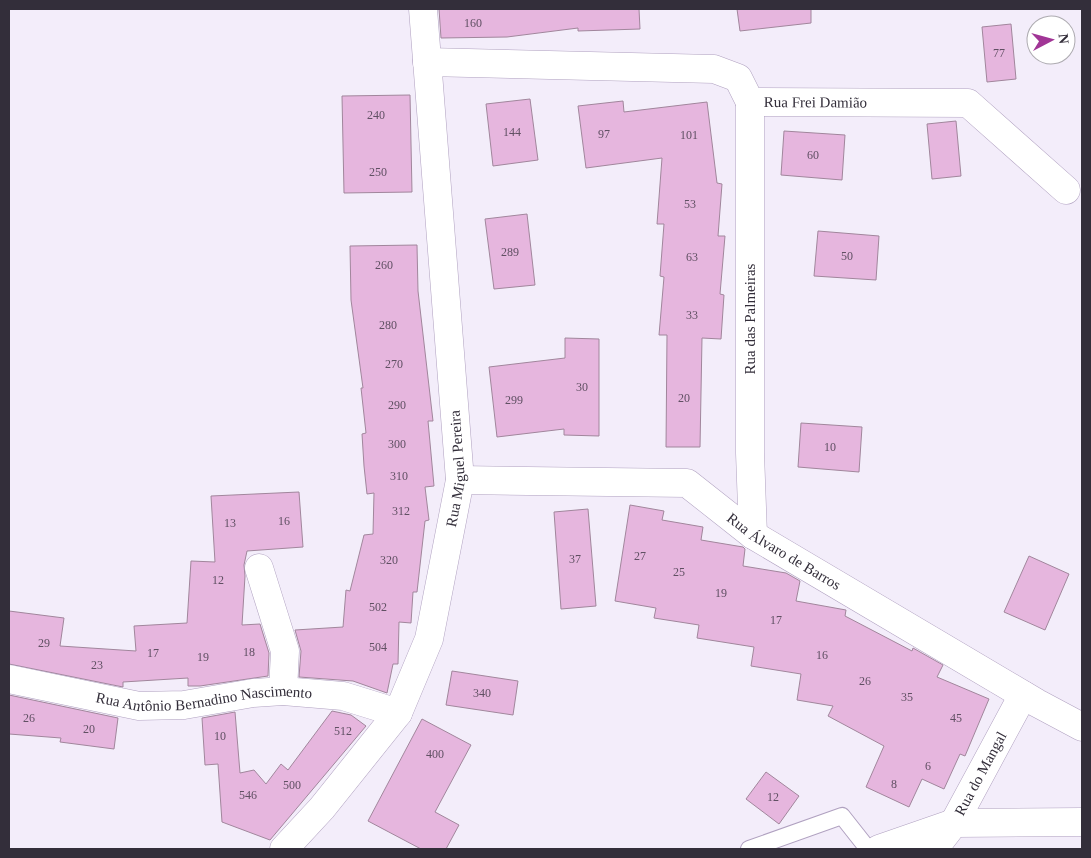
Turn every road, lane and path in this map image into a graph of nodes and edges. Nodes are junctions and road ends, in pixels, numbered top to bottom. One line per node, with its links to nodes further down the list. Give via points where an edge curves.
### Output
1 (423, 9): 2 (street, Rua Miguel Pereira)
2 (427, 62): 3 (street, Rua Frei Damião, via 714,69 738,78); 5 (street, Rua Miguel Pereira)
3 (750, 102): 4 (street, Rua Frei Damião, via 968,103); 6 (street, Rua das Palmeiras)
4 (1066, 190)
5 (460, 480): 6 (street, Rua Álvaro de Barros, via 687,483); 11 (street, Rua Miguel Pereira, via 429,639)
6 (753, 535): 10 (street, Rua Álvaro de Barros)
7 (259, 568): 9 (street, via 284,651)
8 (9, 679): 9 (street, Rua Antônio Bernadino Nascimento, via 139,706 184,705)
9 (283, 691): 11 (street, Rua Antônio Bernadino Nascimento, via 343,696)
10 (1023, 695): 12 (street, Rua Álvaro de Barros); 14 (street, Rua do Mangal)
11 (398, 714): 15 (street, Rua Miguel Pereira, via 322,808)
12 (1082, 728)
13 (1082, 822): 14 (street)
14 (954, 824): 18 (street); 19 (street, Rua do Mangal)
15 (284, 849)
16 (749, 849): 17 (lane, via 842,816)
17 (868, 849)
18 (879, 849)
19 (934, 849)

